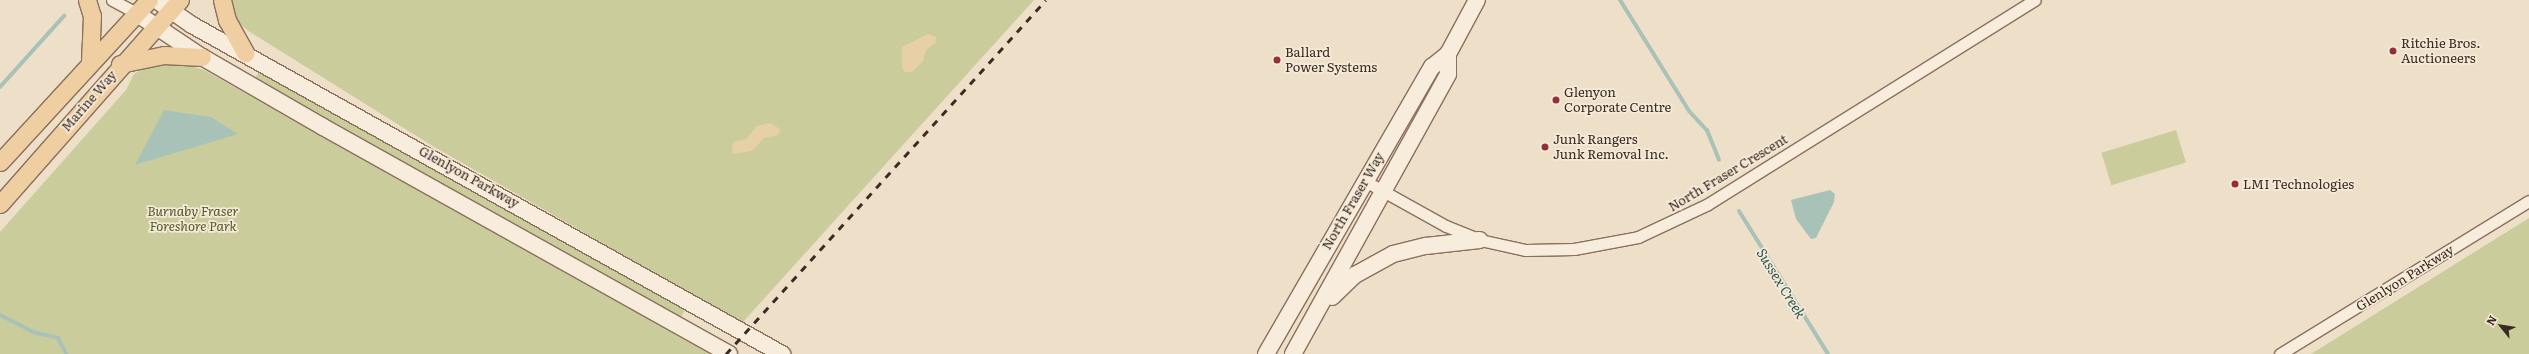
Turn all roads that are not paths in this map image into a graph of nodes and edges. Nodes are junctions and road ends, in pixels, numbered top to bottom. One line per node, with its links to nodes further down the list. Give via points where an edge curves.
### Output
1 (86, 0): 14 (main road, via 92,16)
2 (112, 0): 9 (street)
3 (148, 0): 9 (main road, Marine Way)
4 (156, 0): 8 (street, Glenlyon Parkway)
5 (222, 0): 11 (main road, via 227,20)
6 (1477, 0): 12 (street, North Fraser Way)
7 (2034, 0): 21 (street, North Fraser Crescent, via 1708,204 1666,225 1638,237 1567,250 1526,250)
8 (175, 5): 10 (main road, Marine Way); 11 (street, Glenlyon Parkway)
9 (136, 13): 10 (street); 14 (main road, Marine Way)
10 (155, 26): 13 (street); 15 (main road, Marine Way)
11 (245, 53): 24 (street, Glenlyon Parkway)
12 (1448, 54): 17 (street, North Fraser Way, via 1432,67); 18 (street, North Fraser Way, via 1448,74)
13 (202, 57): 15 (main road, via 164,55); 23 (street)
14 (90, 61): 16 (main road, Marine Way)
15 (120, 64): 20 (main road, Marine Way)
16 (0, 162)
17 (1365, 181): 18 (street, North Fraser Crescent); 25 (street, North Fraser Way)
18 (1385, 192): 21 (street, North Fraser Crescent, via 1446,226); 22 (street, North Fraser Way)
19 (2529, 201): 27 (street, Glenlyon Parkway)
20 (0, 204)
21 (1480, 240): 22 (street, via 1426,246 1393,254 1355,275)
22 (1319, 311): 26 (street, North Fraser Way)
23 (730, 354)
24 (782, 354)
25 (1266, 354)
26 (1293, 354)
27 (2280, 354)

